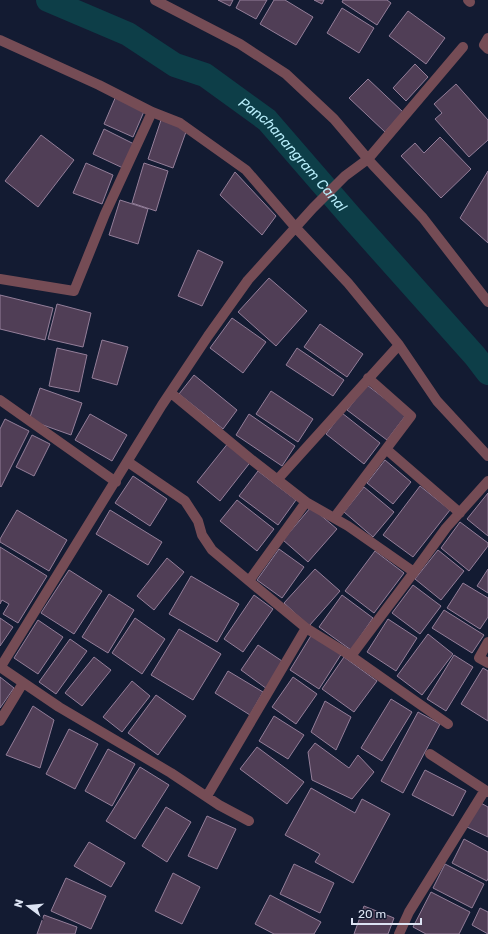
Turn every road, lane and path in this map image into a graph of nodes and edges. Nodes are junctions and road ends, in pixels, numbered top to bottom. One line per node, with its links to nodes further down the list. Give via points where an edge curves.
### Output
1 (155, 0): 7 (street, via 240,44 286,74 334,119)
2 (488, 38): 5 (street, via 484,45)
3 (0, 40): 6 (street)
4 (464, 47): 7 (street)
5 (488, 49)
6 (152, 112): 8 (street, via 180,123 246,170); 9 (street, via 74,291)
7 (368, 159): 8 (street, via 344,176); 10 (street, via 423,218)
8 (296, 228): 11 (street, via 348,283); 13 (street, via 248,280)
9 (0, 279)
10 (487, 295)
11 (399, 345): 12 (street); 16 (street, via 437,401)
12 (368, 378): 15 (street, via 411,416); 18 (street)
13 (171, 393): 17 (street); 18 (street)
14 (0, 400): 20 (street)
15 (386, 449): 22 (street); 23 (street)
16 (488, 456)
17 (128, 462): 20 (street); 25 (street, via 185,501 212,550)
18 (278, 480): 21 (street)
19 (488, 481): 22 (street)
20 (116, 482): 30 (street)
21 (306, 502): 23 (street); 25 (street)
22 (460, 513): 24 (street)
23 (334, 518): 24 (street)
24 (414, 572): 28 (street)
25 (249, 581): 26 (street)
26 (306, 628): 28 (street); 36 (street)
27 (488, 642): 29 (street, via 479,658)
28 (351, 656): 33 (street)
29 (488, 663)
30 (0, 667): 31 (street)
31 (23, 683): 32 (street); 36 (street)
32 (0, 721)
33 (448, 724)
34 (430, 754): 35 (street)
35 (486, 791): 38 (street, via 409,912)
36 (207, 796): 37 (street)
37 (249, 821)
38 (399, 934)

